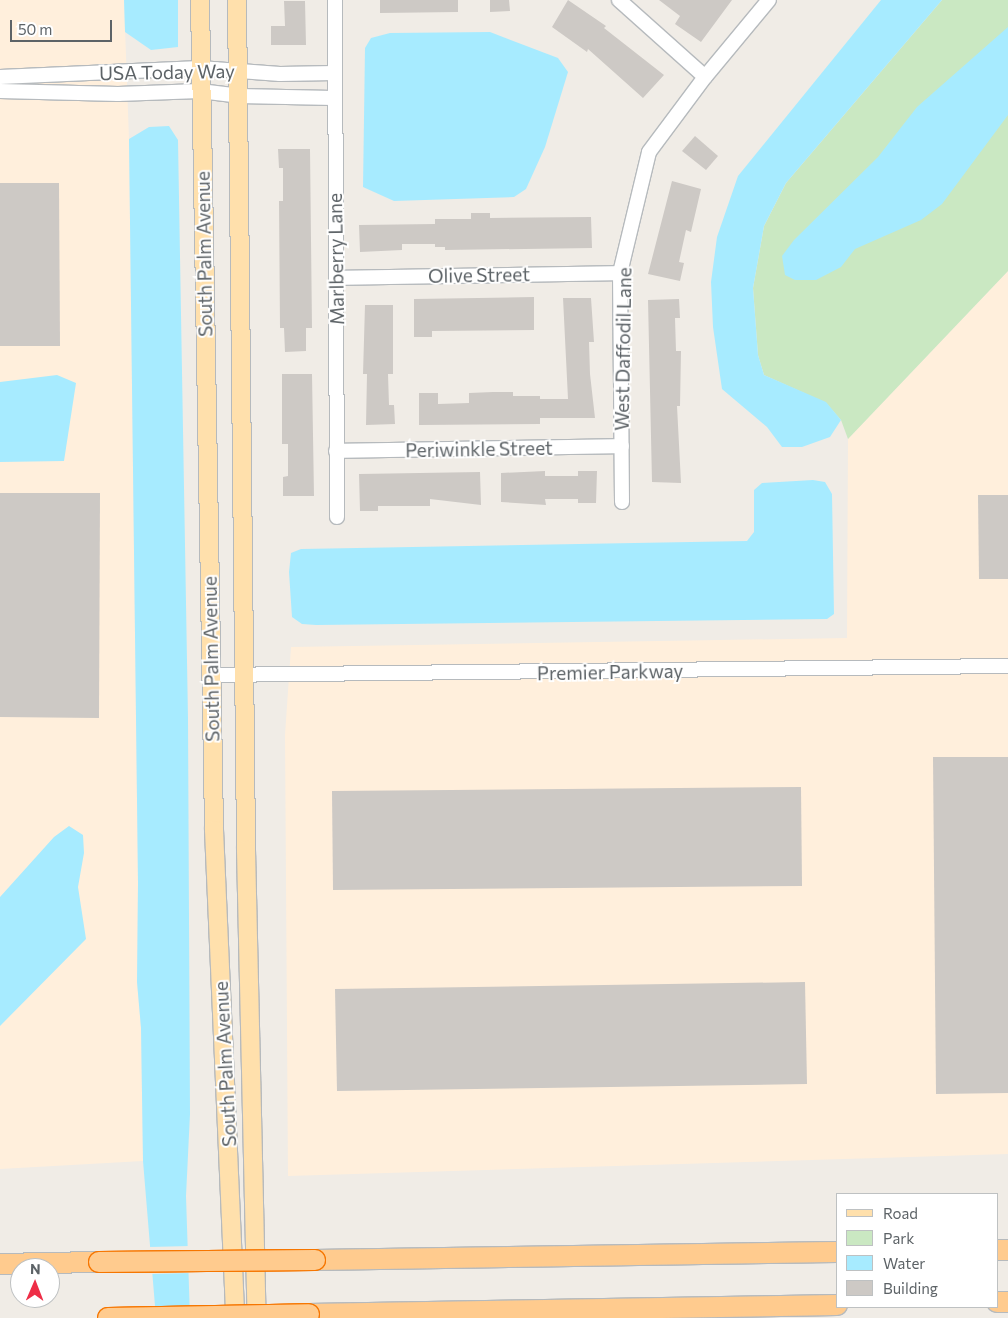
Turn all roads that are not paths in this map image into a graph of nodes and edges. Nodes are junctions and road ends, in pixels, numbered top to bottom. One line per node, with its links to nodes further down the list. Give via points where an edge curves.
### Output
1 (200, 0): 6 (main road, South Palm Avenue)
2 (237, 0): 7 (main road, South Palm Avenue)
3 (335, 0): 8 (street, Marlberry Lane)
4 (619, 0): 10 (street)
5 (769, 0): 10 (street, West Daffodil Lane)
6 (200, 68): 7 (street, USA Today Way); 9 (street, USA Today Way); 12 (main road, South Palm Avenue)
7 (239, 70): 8 (street, USA Today Way, via 280,74); 13 (main road, South Palm Avenue)
8 (334, 73): 14 (street, Marlberry Lane)
9 (0, 77)
10 (704, 77): 15 (street, West Daffodil Lane, via 649,152)
11 (0, 91): 12 (street, USA Today Way, via 118,94)
12 (200, 91): 13 (street, USA Today Way); 22 (main road, South Palm Avenue)
13 (239, 96): 14 (street, USA Today Way); 23 (main road, South Palm Avenue)
14 (333, 98): 16 (street, Marlberry Lane)
15 (620, 273): 16 (street, Olive Street); 17 (street, West Daffodil Lane)
16 (337, 278): 18 (street, Marlberry Lane)
17 (622, 446): 18 (street, Periwinkle Street); 19 (street, West Daffodil Lane)
18 (336, 451): 20 (street, Marlberry Lane)
19 (622, 502)
20 (337, 517)
21 (1008, 666): 23 (street, Premier Parkway)
22 (212, 675): 23 (street, Premier Parkway); 28 (main road, South Palm Avenue, via 214,830)
23 (245, 676): 29 (main road, South Palm Avenue)
24 (836, 1252): 25 (highway, bridge)
25 (0, 1264)
26 (836, 1305): 27 (highway, bridge)
27 (108, 1318)
28 (235, 1318)
29 (258, 1318)

